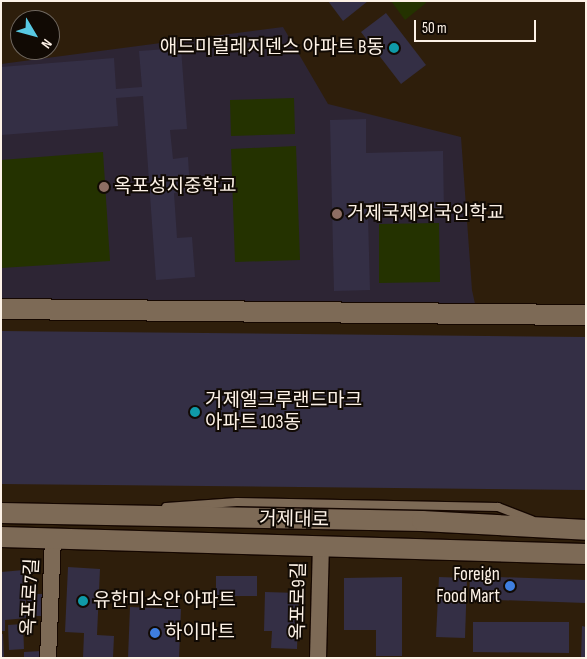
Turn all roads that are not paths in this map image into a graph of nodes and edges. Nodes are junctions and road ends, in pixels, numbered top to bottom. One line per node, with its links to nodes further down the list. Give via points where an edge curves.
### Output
1 (1, 309): 2 (street)
2 (586, 315)
3 (1, 513): 4 (street, 거제대로, via 422,522)
4 (586, 530)
5 (1, 537): 6 (street, 거제대로)
6 (54, 539): 7 (street, 거제대로); 9 (street, 옥포로7길)
7 (321, 545): 8 (street, 거제대로); 10 (street, 옥포로9길)
8 (586, 554)
9 (48, 658)
10 (318, 658)

